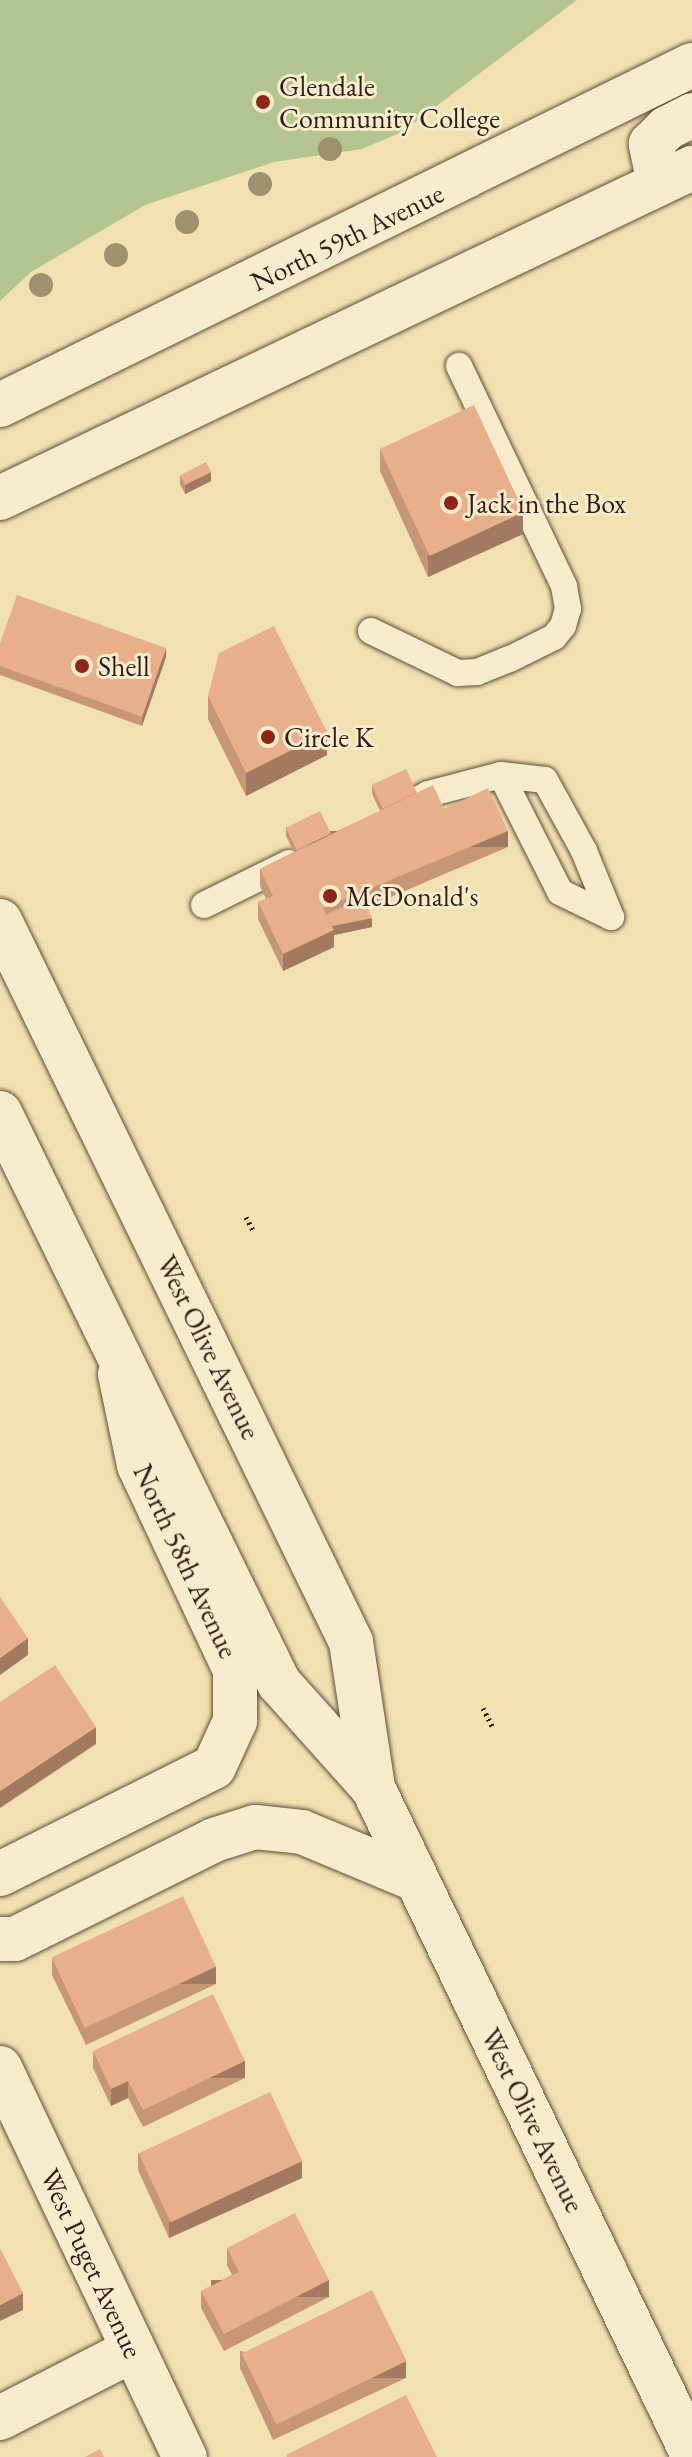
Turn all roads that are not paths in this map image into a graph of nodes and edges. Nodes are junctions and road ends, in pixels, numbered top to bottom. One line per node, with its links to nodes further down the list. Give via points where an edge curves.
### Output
1 (692, 65): 5 (main road, North 59th Avenue)
2 (692, 115): 3 (main road, via 655,136 651,144)
3 (676, 176): 6 (main road)
4 (459, 366): 7 (lane, via 564,586 568,609 563,626 554,637 477,672 458,673)
5 (0, 405)
6 (0, 498)
7 (371, 631)
8 (501, 775): 8 (lane, via 545,780 584,851 611,917 560,892); 9 (lane, via 428,794)
9 (372, 822)
10 (316, 850): 11 (lane)
11 (204, 905)
12 (0, 921): 15 (main road, West Olive Avenue, via 351,1642)
13 (0, 1113): 14 (main road, West Olive Avenue)
14 (115, 1353): 15 (main road, West Olive Avenue, via 279,1683); 16 (main road, North 58th Avenue, via 139,1465 235,1670 235,1721 214,1767)
15 (373, 1788): 17 (main road, West Olive Avenue)
16 (0, 1874)
17 (415, 1879): 18 (main road, via 302,1832 255,1827 214,1840 15,1939); 22 (main road, West Olive Avenue)
18 (0, 1939)
19 (0, 2068): 20 (main road, West Puget Avenue)
20 (133, 2350): 21 (main road); 23 (main road, West Puget Avenue)
21 (0, 2418)
22 (692, 2452)
23 (185, 2457)

